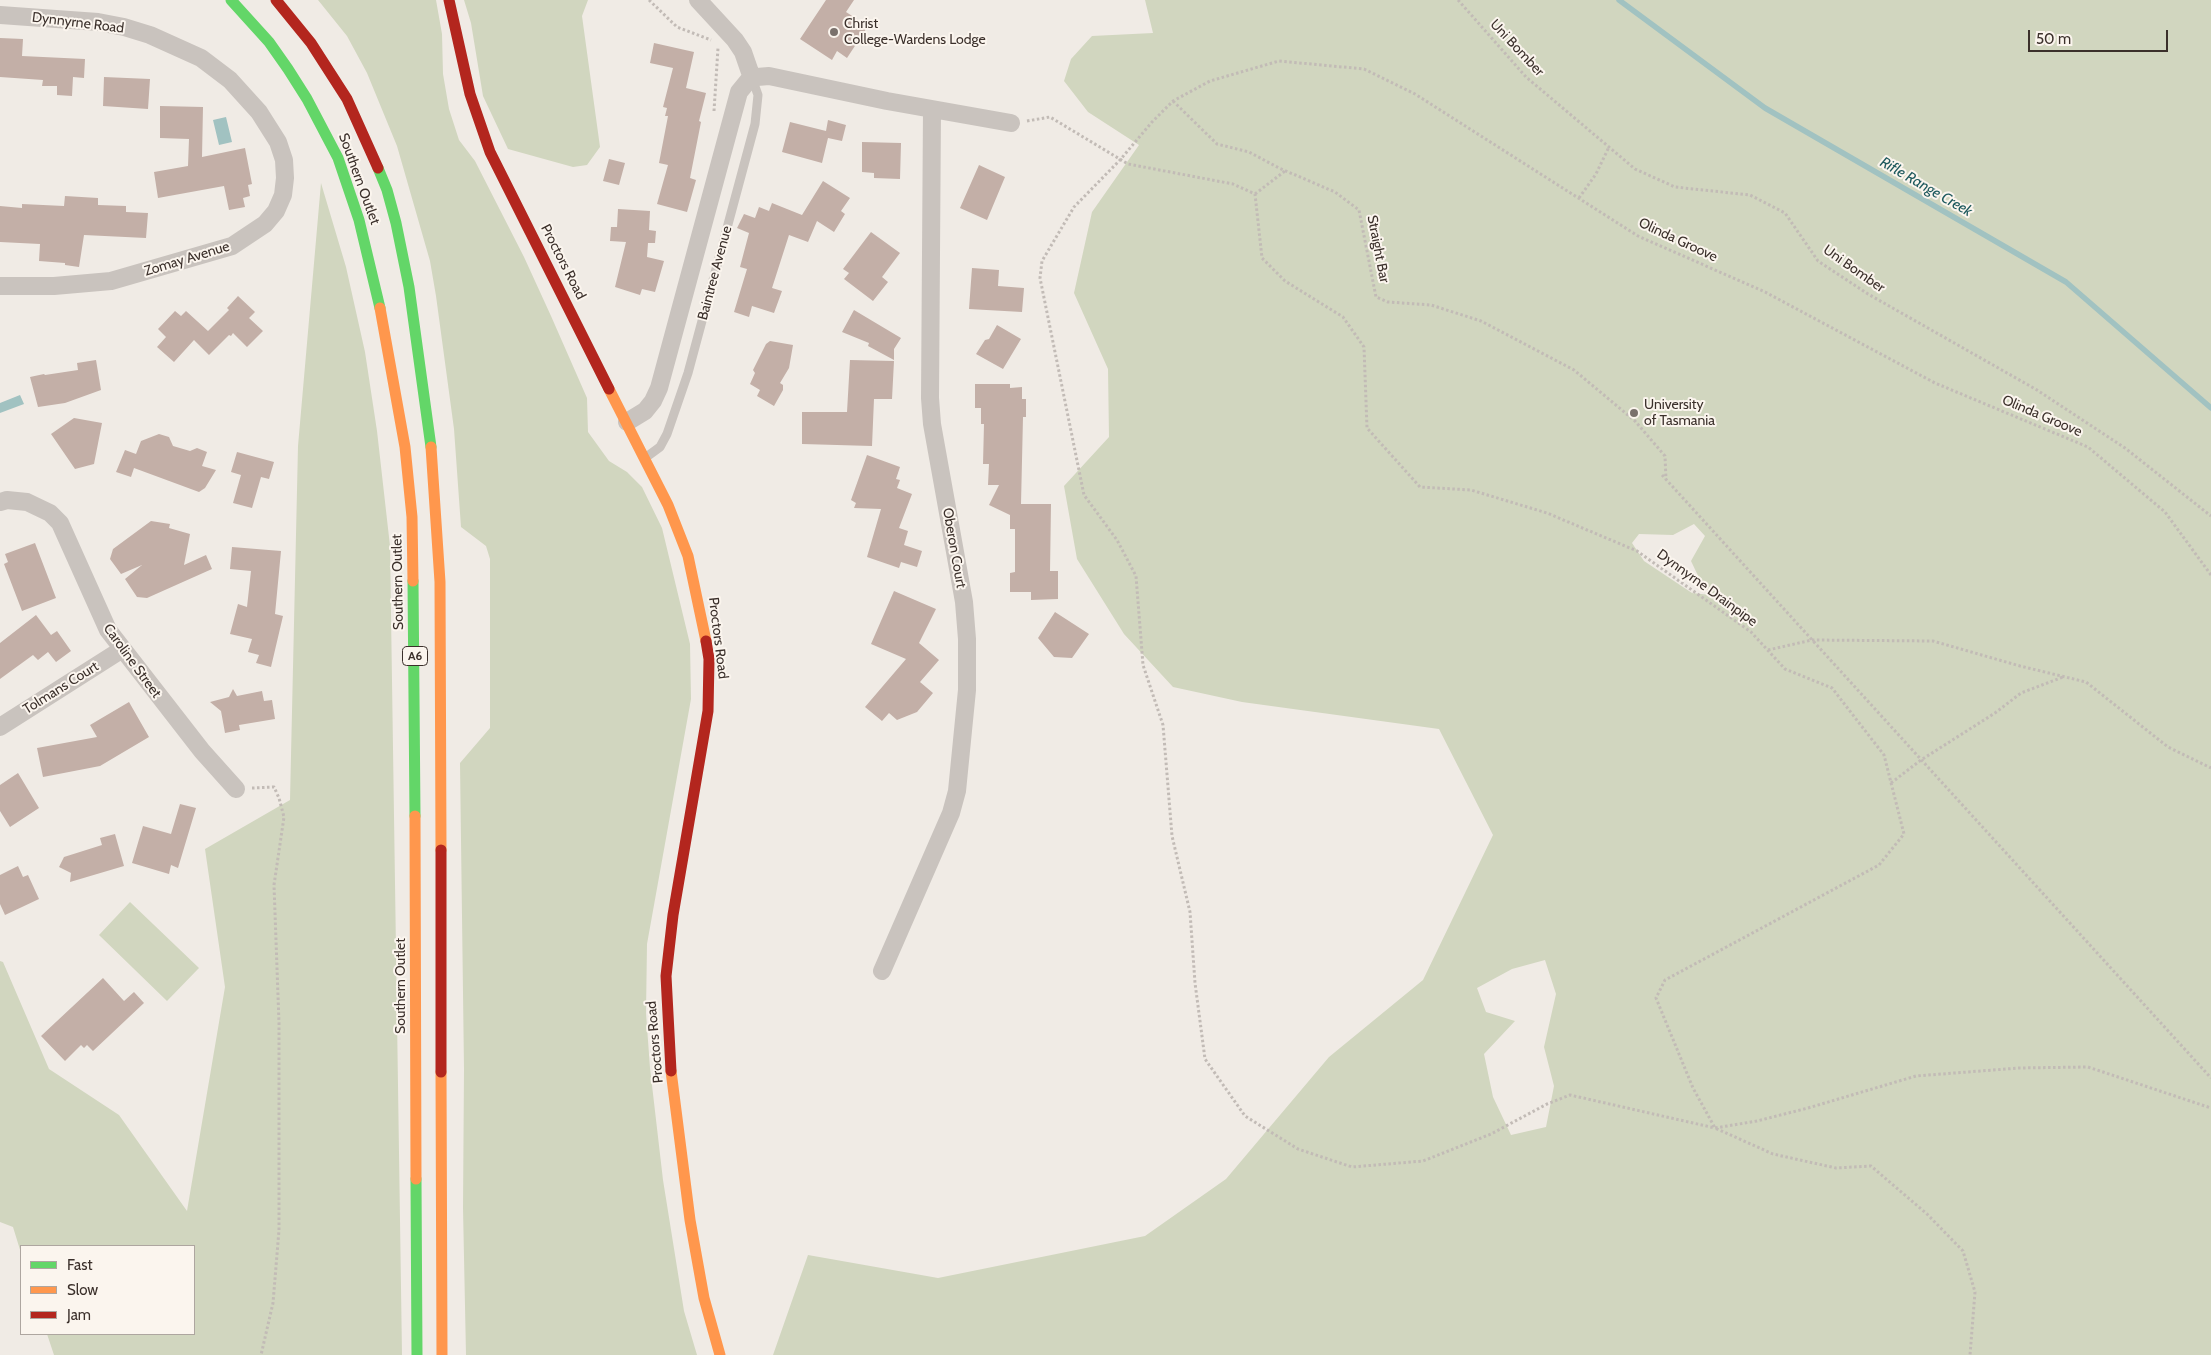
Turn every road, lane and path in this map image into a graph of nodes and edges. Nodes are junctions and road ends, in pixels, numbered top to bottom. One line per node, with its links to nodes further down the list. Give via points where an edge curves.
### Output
1 (231, 0): 41 (main road, Southern Outlet / A6, via 269,42 288,69 308,99 338,158 372,269 404,439 412,516 414,613)
2 (276, 0): 42 (main road, Southern Outlet / A6, via 311,43 347,100 386,190 409,287 431,441 440,599)
3 (449, 0): 20 (main road, Proctors Road, via 470,94 490,152)
4 (649, 0): 8 (path, via 677,27)
5 (698, 0): 9 (street, via 743,52)
6 (1458, 0): 14 (path, Uni Bomber, via 1526,77)
7 (0, 14): 13 (street, Dynnyrne Road, via 98,22 150,35 181,48 213,66 245,96)
8 (718, 44)
9 (752, 78): 11 (street, via 769,76); 20 (street, Baintree Avenue, via 739,92 659,388 645,411); 21 (lane, Baintree Avenue, via 758,95 755,124 688,373 668,434 660,447)
10 (1173, 101): 15 (path, Olinda Groove); 16 (path, Straight Bar, via 1217,144 1249,152); 18 (path, Olinda Groove, via 1210,81 1279,60 1364,69 1415,94)
11 (932, 110): 12 (street); 36 (street, Oberon Court, via 930,398 964,602 967,690 952,813)
12 (1011, 123): 15 (path, via 1050,117)
13 (270, 129): 19 (street, Zomay Avenue, via 284,160 283,195 265,224 232,246 111,281)
14 (1609, 147): 18 (path); 25 (path, Uni Bomber, via 1636,169 1675,187 1750,195 1785,213 1818,261 1868,294 2045,396 2125,448)
15 (1120, 160): 17 (path, via 1233,184); 39 (path, Olinda Groove, via 1074,207 1042,261 1040,278 1084,495 1117,540 1136,576 1143,665 1163,725 1172,836 1190,912 1205,1059 1245,1116 1298,1149 1352,1167 1423,1161 1491,1134 1547,1104 1570,1096)
16 (1285, 171): 17 (path); 23 (path, Straight Bar, via 1335,192 1359,210 1376,297 1388,302 1431,305 1481,321 1574,370 1635,421 1665,456)
17 (1254, 194): 29 (path, Dynnyrne Drainpipe, via 1262,258 1285,281 1343,317 1364,347 1367,428 1420,487 1471,490 1547,513 1637,551 1751,632)
18 (1579, 198): 26 (path, Olinda Groove, via 1638,236 1765,292 1935,383 2088,447 2165,512)
19 (0, 286)
20 (627, 422): 21 (main road, Proctors Road)
21 (645, 458): 43 (main road, Proctors Road, via 679,529 688,556 709,659 708,711 673,915 666,998 670,1062 689,1211 704,1298)
22 (1662, 475): 23 (path)
23 (1666, 480): 27 (path)
24 (0, 502): 28 (street, Caroline Street, via 28,502 50,513 60,523 99,614)
25 (2211, 516)
26 (2211, 575)
27 (1812, 640): 29 (path); 30 (path, via 1933,641); 32 (path)
28 (121, 650): 31 (street, Tolmans Court); 35 (street, Caroline Street)
29 (1768, 650): 34 (path, Dynnyrne Drainpipe, via 1785,669 1832,688 1884,755)
30 (2064, 677): 32 (path, via 2021,693 1996,713); 33 (path, via 2086,682 2168,747)
31 (0, 726)
32 (1921, 760): 34 (path); 37 (path)
33 (2211, 768)
34 (1891, 784): 39 (path, Dynnyrne Drainpipe, via 1904,834 1879,865 1665,980 1656,998 1693,1088)
35 (236, 789): 40 (path, via 274,787 284,816 274,885 279,1023 279,1230 273,1303)
36 (882, 971)
37 (2211, 1078)
38 (2211, 1108): 39 (path, via 2088,1067 2019,1068 1916,1076 1757,1122)
39 (1715, 1128): 44 (path, via 1773,1154 1836,1168 1871,1166 1927,1214 1964,1251 1975,1292)
40 (261, 1355)
41 (417, 1355)
42 (442, 1355)
43 (720, 1355)
44 (1970, 1355)

